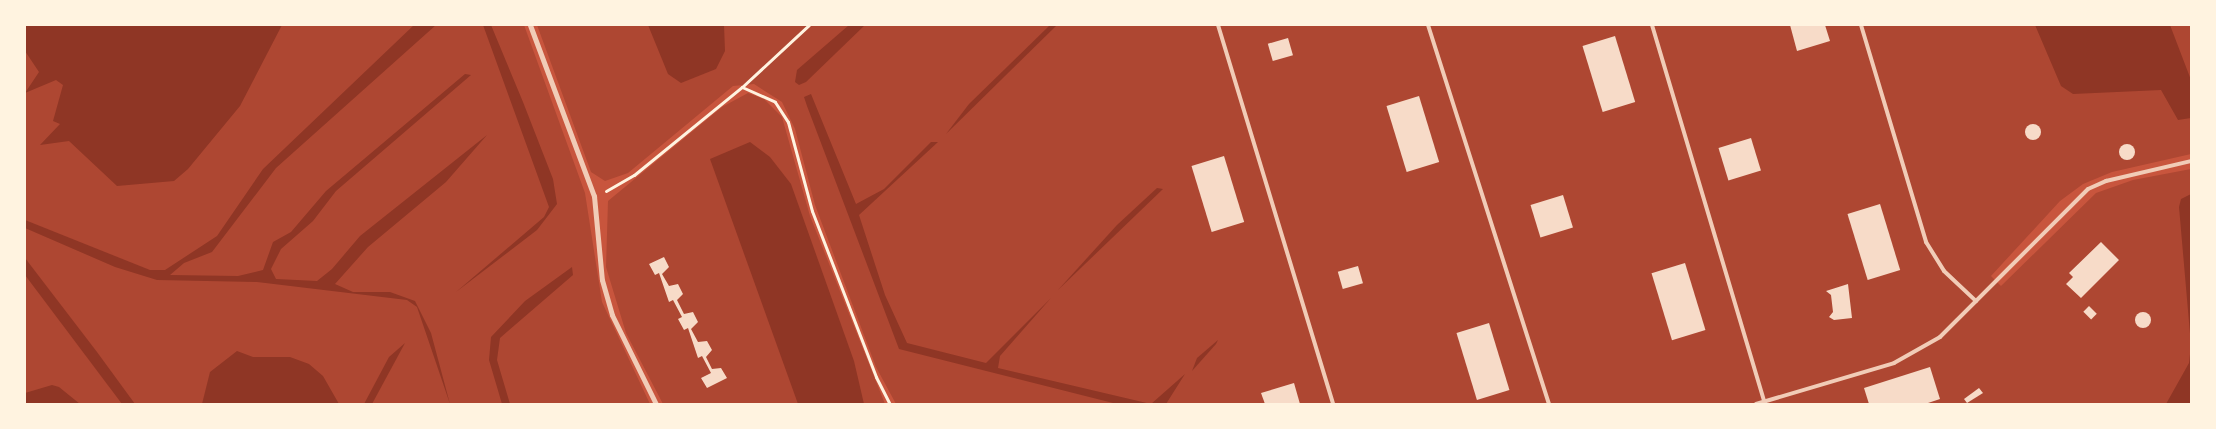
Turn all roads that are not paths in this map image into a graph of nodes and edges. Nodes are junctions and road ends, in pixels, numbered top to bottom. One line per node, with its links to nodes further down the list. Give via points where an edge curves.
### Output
1 (530, 25): 9 (street, via 594,196 606,298 626,348)
2 (1218, 25): 10 (lane)
3 (1428, 25): 11 (lane)
4 (1652, 25): 8 (lane)
5 (1861, 25): 7 (lane, via 1926,242 1944,271)
6 (2191, 162): 7 (lane, via 2106,180 2088,189)
7 (1976, 301): 8 (lane, via 1940,337 1894,363)
8 (1765, 403): 12 (lane)
9 (656, 404)
10 (1333, 404)
11 (1549, 404)
12 (1756, 404)

